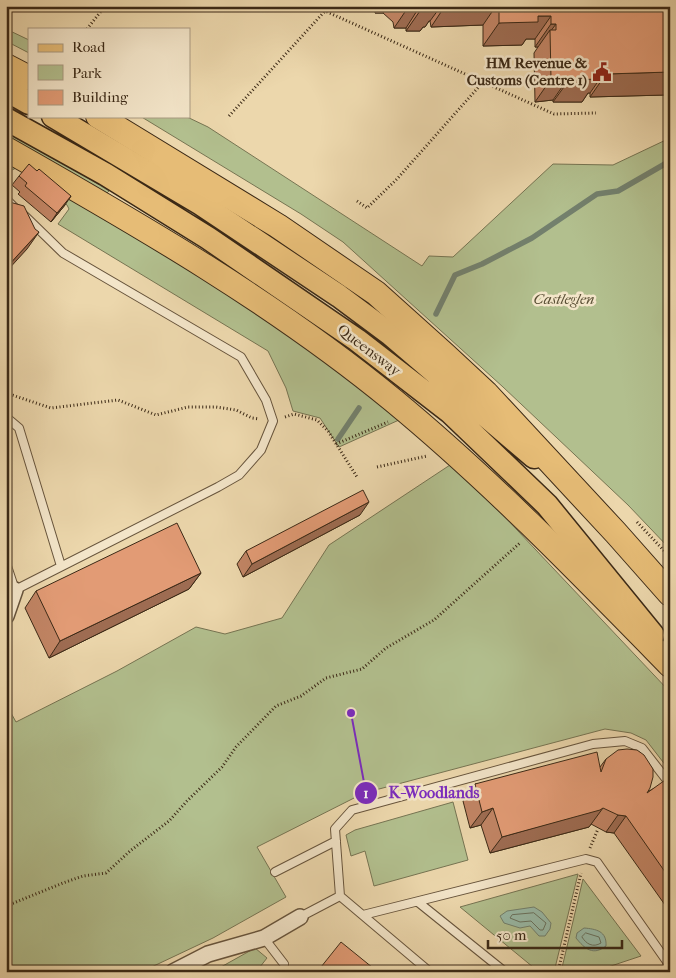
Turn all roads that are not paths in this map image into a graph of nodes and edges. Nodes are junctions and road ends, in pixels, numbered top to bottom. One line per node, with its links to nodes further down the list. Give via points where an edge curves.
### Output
1 (6, 66): 2 (highway)
2 (28, 77)
3 (6, 90): 4 (main road)
4 (28, 102)
5 (55, 118): 11 (main road, Queensway, via 201,204 339,296 390,334)
6 (101, 118): 11 (highway, Queensway, via 278,226 376,293 486,394)
7 (6, 119): 17 (main road, Queensway, via 105,174 200,233 315,310 450,412 547,505)
8 (6, 149): 18 (highway, Queensway, via 153,233 292,324 365,378 521,514)
9 (6, 199): 13 (lane, via 63,253 241,357 266,400 272,421 261,450 239,475)
10 (6, 417): 13 (lane, via 19,428)
11 (591, 507): 15 (highway, Queensway)
12 (6, 563): 14 (lane)
13 (62, 566): 14 (lane)
14 (14, 590): 16 (street)
15 (670, 594)
16 (6, 616)
17 (670, 655)
18 (670, 665)
19 (670, 784): 20 (lane, via 642,748 625,741 592,744 352,810 335,829)
20 (336, 841): 21 (lane); 22 (lane)
21 (275, 872)
22 (340, 896): 24 (lane); 25 (lane)
23 (418, 902): 24 (lane); 28 (lane, via 586,859 597,862); 31 (lane)
24 (363, 915): 30 (lane)
25 (300, 917): 26 (street)
26 (264, 938): 27 (lane); 29 (street, via 208,954)
27 (284, 964)
28 (670, 966)
29 (173, 972)
30 (430, 972)
31 (505, 972)

